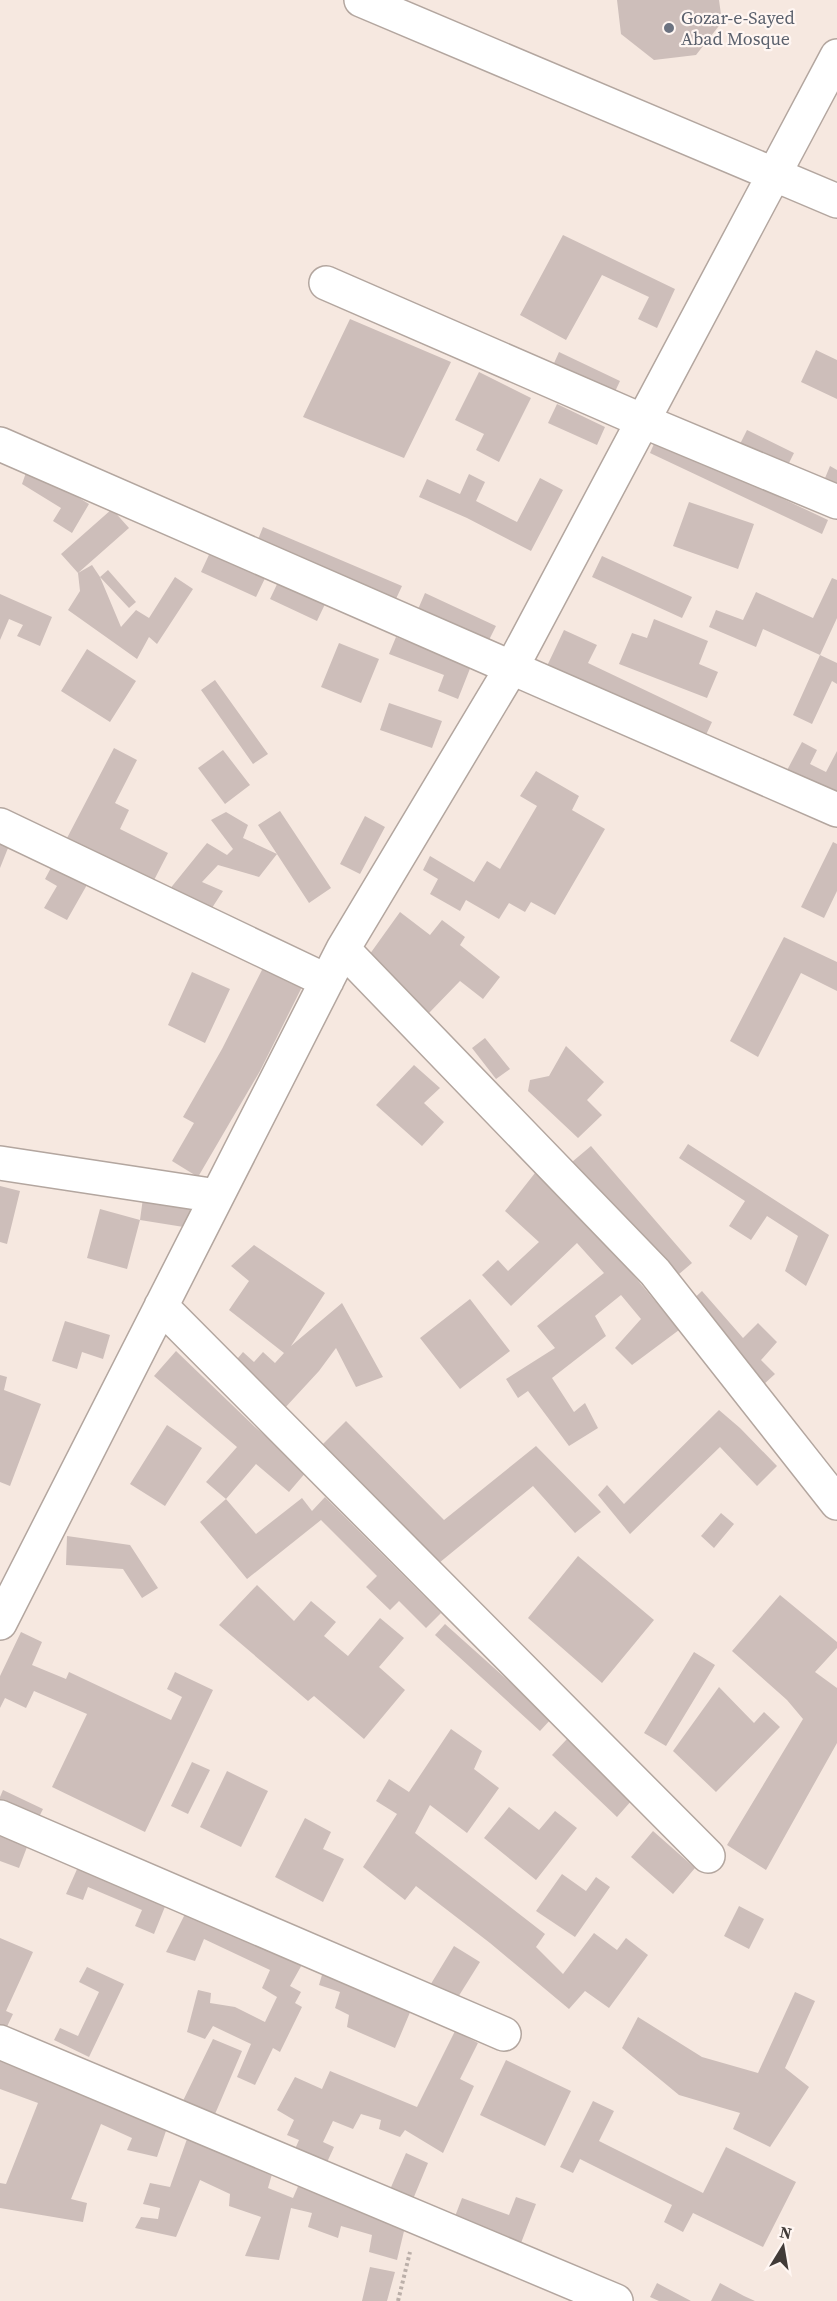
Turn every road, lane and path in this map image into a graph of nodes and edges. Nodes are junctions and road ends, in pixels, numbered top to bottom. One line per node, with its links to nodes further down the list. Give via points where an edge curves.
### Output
1 (361, 0): 3 (street)
2 (837, 56): 3 (street)
3 (775, 174): 4 (street); 6 (street)
4 (837, 201)
5 (326, 283): 6 (street)
6 (643, 421): 8 (street); 9 (street)
7 (0, 444): 9 (street)
8 (837, 502)
9 (512, 667): 10 (street); 12 (street)
10 (837, 810)
11 (0, 825): 13 (street)
12 (343, 949): 13 (street); 17 (street, via 655,1272)
13 (327, 981): 15 (street)
14 (0, 1163): 15 (street)
15 (218, 1196): 16 (street)
16 (161, 1306): 18 (street); 20 (street)
17 (837, 1503)
18 (0, 1623)
19 (0, 1817): 21 (street)
20 (708, 1856)
21 (504, 2034)
22 (0, 2042): 23 (street)
23 (418, 2218): 24 (path); 25 (street)
24 (398, 2301)
25 (616, 2301)

